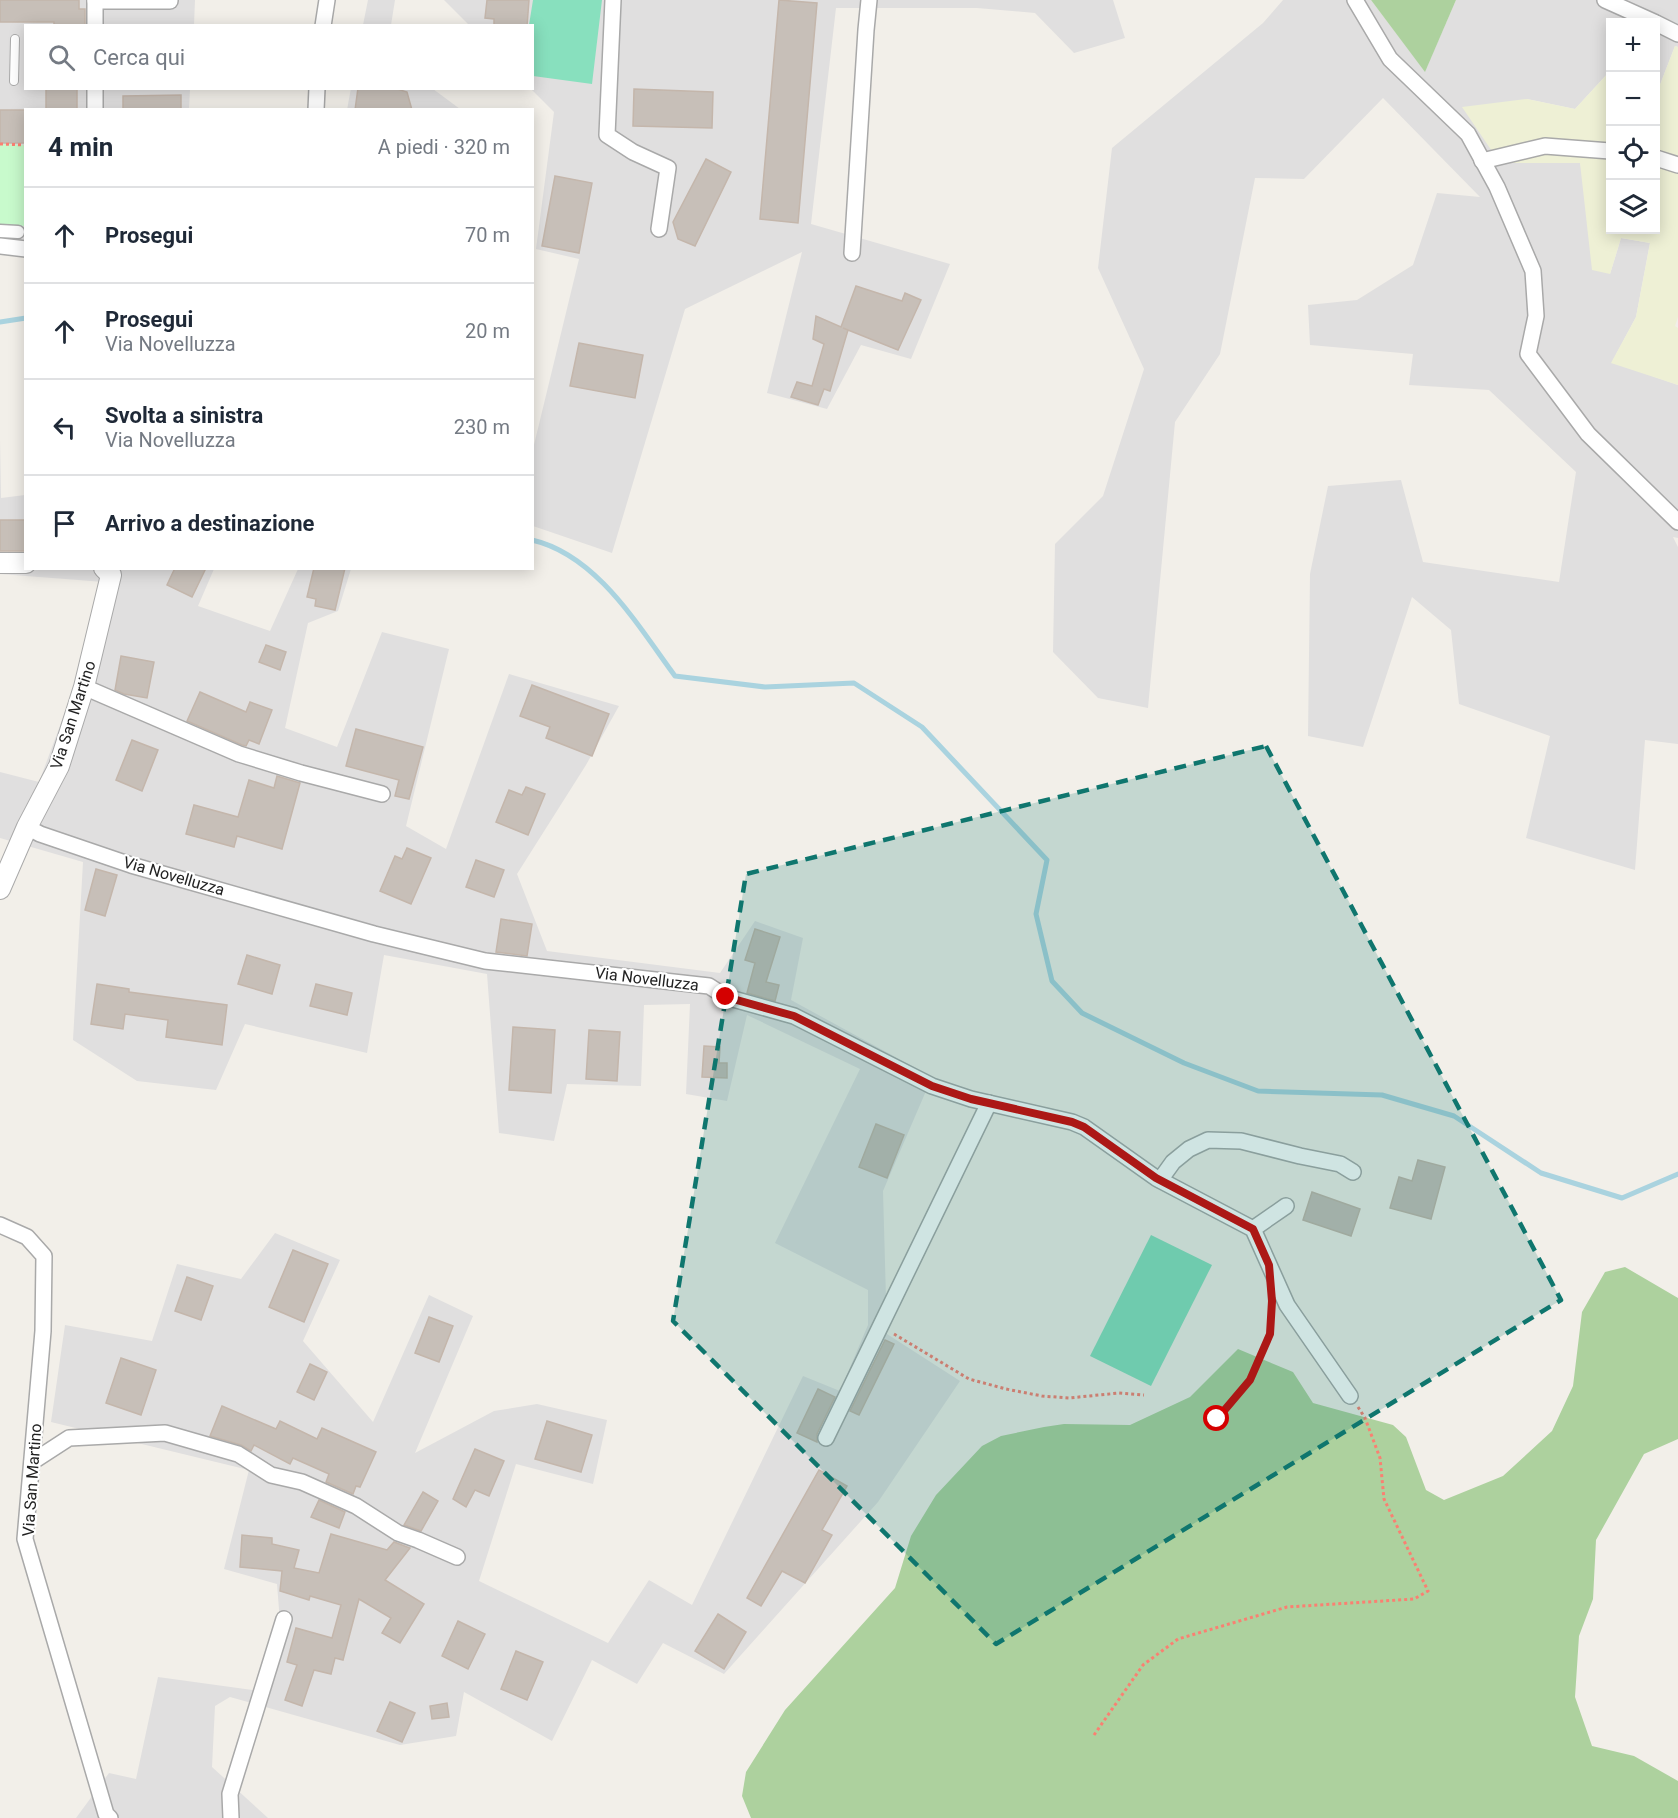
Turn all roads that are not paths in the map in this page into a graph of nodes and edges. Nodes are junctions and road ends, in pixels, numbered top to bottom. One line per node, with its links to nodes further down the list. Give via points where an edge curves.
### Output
1 (95, 0): 7 (street); 9 (street)
2 (327, 0): 10 (street)
3 (613, 0): 23 (street, via 607,135 668,168)
4 (869, 0): 28 (street)
5 (1355, 0): 21 (street, via 1390,59 1468,134)
6 (1605, 0): 8 (street)
7 (170, 1)
8 (1644, 18)
9 (95, 24)
10 (323, 24)
11 (1660, 25): 12 (street)
12 (1678, 34)
13 (15, 39): 14 (lane)
14 (14, 81)
15 (95, 90): 17 (street)
16 (317, 90): 18 (street)
17 (95, 108)
18 (316, 108)
19 (1606, 151): 21 (street, via 1545,146)
20 (1660, 159): 22 (street)
21 (1482, 161): 29 (street, via 1533,271 1536,316 1528,354 1588,434)
22 (1678, 165)
23 (659, 229)
24 (0, 231): 25 (street)
25 (18, 232)
26 (0, 246): 27 (street)
27 (24, 249)
28 (852, 253)
29 (1678, 522)
30 (24, 562): 31 (street)
31 (0, 563)
32 (110, 571): 33 (street, Via San Martino)
33 (84, 687): 34 (street, via 239,754); 35 (street, Via San Martino, via 59,766)
34 (382, 794)
35 (27, 827): 36 (street, Via San Martino); 37 (street, Via Novelluzza, via 131,865 485,962 709,986 726,997 794,1016 932,1086)
36 (0, 890)
37 (989, 1103): 39 (street, Via Novelluzza, via 1084,1127); 44 (street)
38 (1353, 1172): 39 (street, via 1340,1164 1241,1141 1208,1140 1173,1162)
39 (1160, 1180): 42 (street, Via Novelluzza)
40 (1286, 1206): 42 (street)
41 (0, 1225): 45 (street, Via San Martino, via 27,1237 44,1256 43,1331)
42 (1253, 1229): 43 (street, via 1287,1305)
43 (1350, 1396)
44 (826, 1438)
45 (32, 1462): 46 (street, via 69,1438 165,1433 238,1454 271,1475 302,1482 356,1506 398,1533); 48 (street, Via San Martino, via 25,1539)
46 (457, 1557)
47 (284, 1619): 49 (street, via 230,1794)
48 (110, 1818)
49 (231, 1818)

